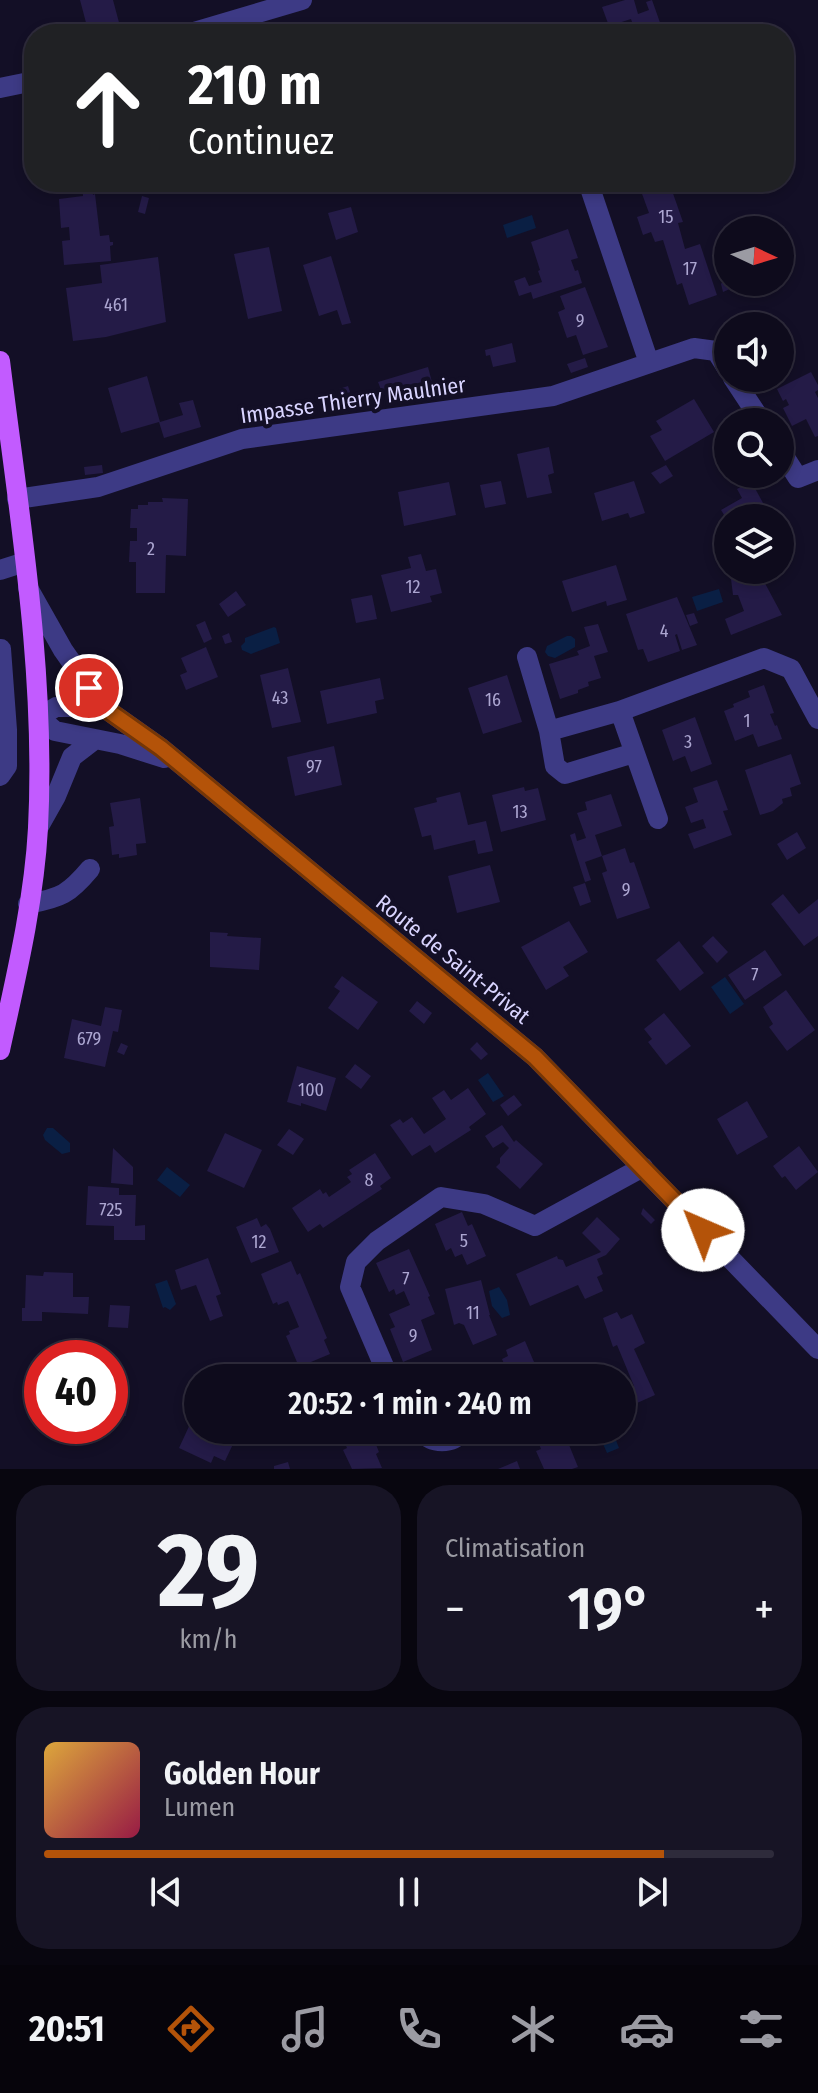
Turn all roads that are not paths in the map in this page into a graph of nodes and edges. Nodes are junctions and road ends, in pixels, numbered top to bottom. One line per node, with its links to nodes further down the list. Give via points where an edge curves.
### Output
1 (302, 0): 2 (street)
2 (221, 24)
3 (24, 83): 4 (street)
4 (0, 88)
5 (591, 192): 8 (street)
6 (714, 351): 8 (street, Impasse Thierry Maulnier, via 694,348)
7 (0, 361): 11 (main road)
8 (649, 363): 11 (street, Impasse Thierry Maulnier, via 553,396 242,439 98,487)
9 (818, 470): 10 (street, via 798,478)
10 (794, 472)
11 (17, 499): 12 (main road)
12 (25, 562): 13 (street); 14 (main road)
13 (0, 570)
14 (28, 588): 18 (street, via 63,650); 19 (main road)
15 (1, 649): 25 (street, via 7,766)
16 (527, 657): 21 (street)
17 (620, 711): 20 (street, via 764,658 791,669); 21 (street); 23 (street)
18 (111, 713): 19 (street, via 56,707); 22 (street); 24 (street, Route de Saint-Privat)
19 (39, 717): 22 (street, via 55,731); 27 (main road)
20 (818, 719)
21 (549, 731): 23 (street, via 555,766 565,774)
22 (99, 741): 24 (street); 27 (street, via 72,757)
23 (634, 753): 26 (street)
24 (175, 762): 31 (street, Route de Saint-Privat, via 535,1057)
25 (0, 776)
26 (658, 819)
27 (38, 828): 29 (main road)
28 (90, 869): 29 (street, via 74,888 52,900)
29 (28, 904): 30 (main road)
30 (0, 1050)
31 (643, 1167): 32 (street, Route de Saint-Privat); 33 (street, via 535,1226 484,1204 441,1197 377,1241 356,1262 350,1287)
32 (818, 1349)
33 (383, 1364)

